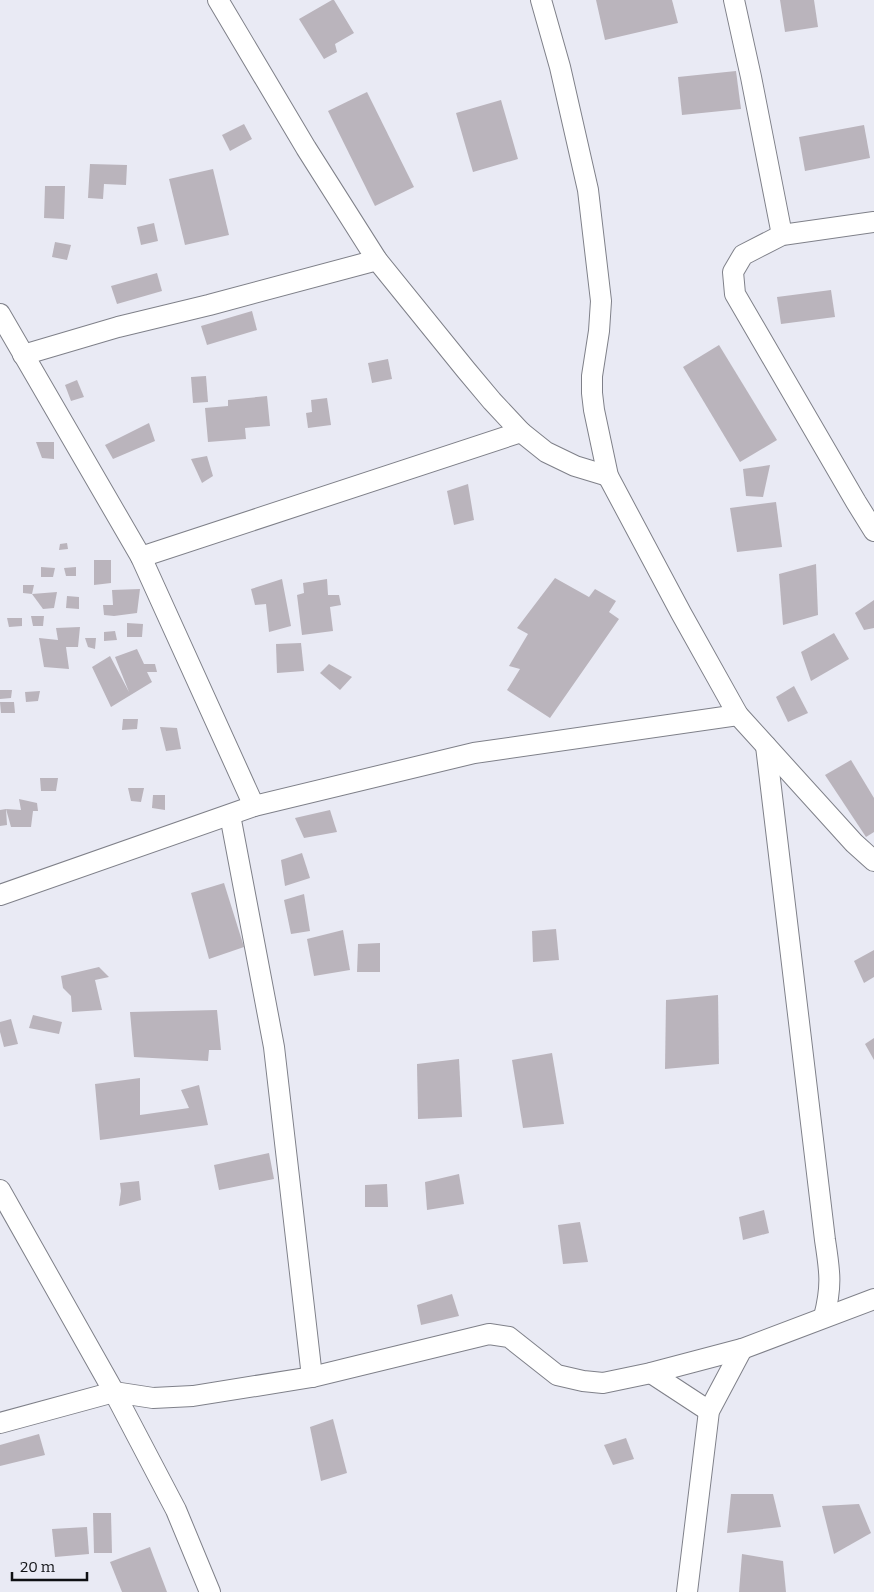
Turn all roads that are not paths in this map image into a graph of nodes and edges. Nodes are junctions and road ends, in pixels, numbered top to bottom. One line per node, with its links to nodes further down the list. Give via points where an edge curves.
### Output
1 (218, 0): 6 (street)
2 (541, 0): 10 (street, via 560,66 588,190 601,301 592,393)
3 (734, 0): 5 (street)
4 (874, 222): 5 (street)
5 (782, 235): 11 (street, via 743,255 733,272 735,294)
6 (377, 260): 8 (street); 9 (street)
7 (0, 314): 8 (street)
8 (23, 355): 12 (street)
9 (521, 432): 10 (street, via 546,452 574,466); 12 (street)
10 (608, 476): 13 (street)
11 (874, 531)
12 (141, 556): 15 (street)
13 (738, 715): 14 (street); 15 (street, via 474,753)
14 (766, 746): 17 (street); 21 (street, via 831,1275)
15 (254, 806): 16 (street)
16 (230, 815): 18 (street); 24 (street, via 274,1046)
17 (874, 861)
18 (0, 895)
19 (0, 1190): 25 (street)
20 (874, 1300): 21 (street)
21 (824, 1317): 22 (street)
22 (742, 1349): 23 (street); 26 (street)
23 (650, 1373): 24 (street, via 603,1383 557,1375 509,1337 488,1334); 26 (street)
24 (312, 1377): 25 (street, via 193,1396 153,1398)
25 (114, 1392): 27 (street); 28 (street, via 176,1510)
26 (709, 1411): 29 (street)
27 (0, 1423)
28 (210, 1592)
29 (687, 1592)

